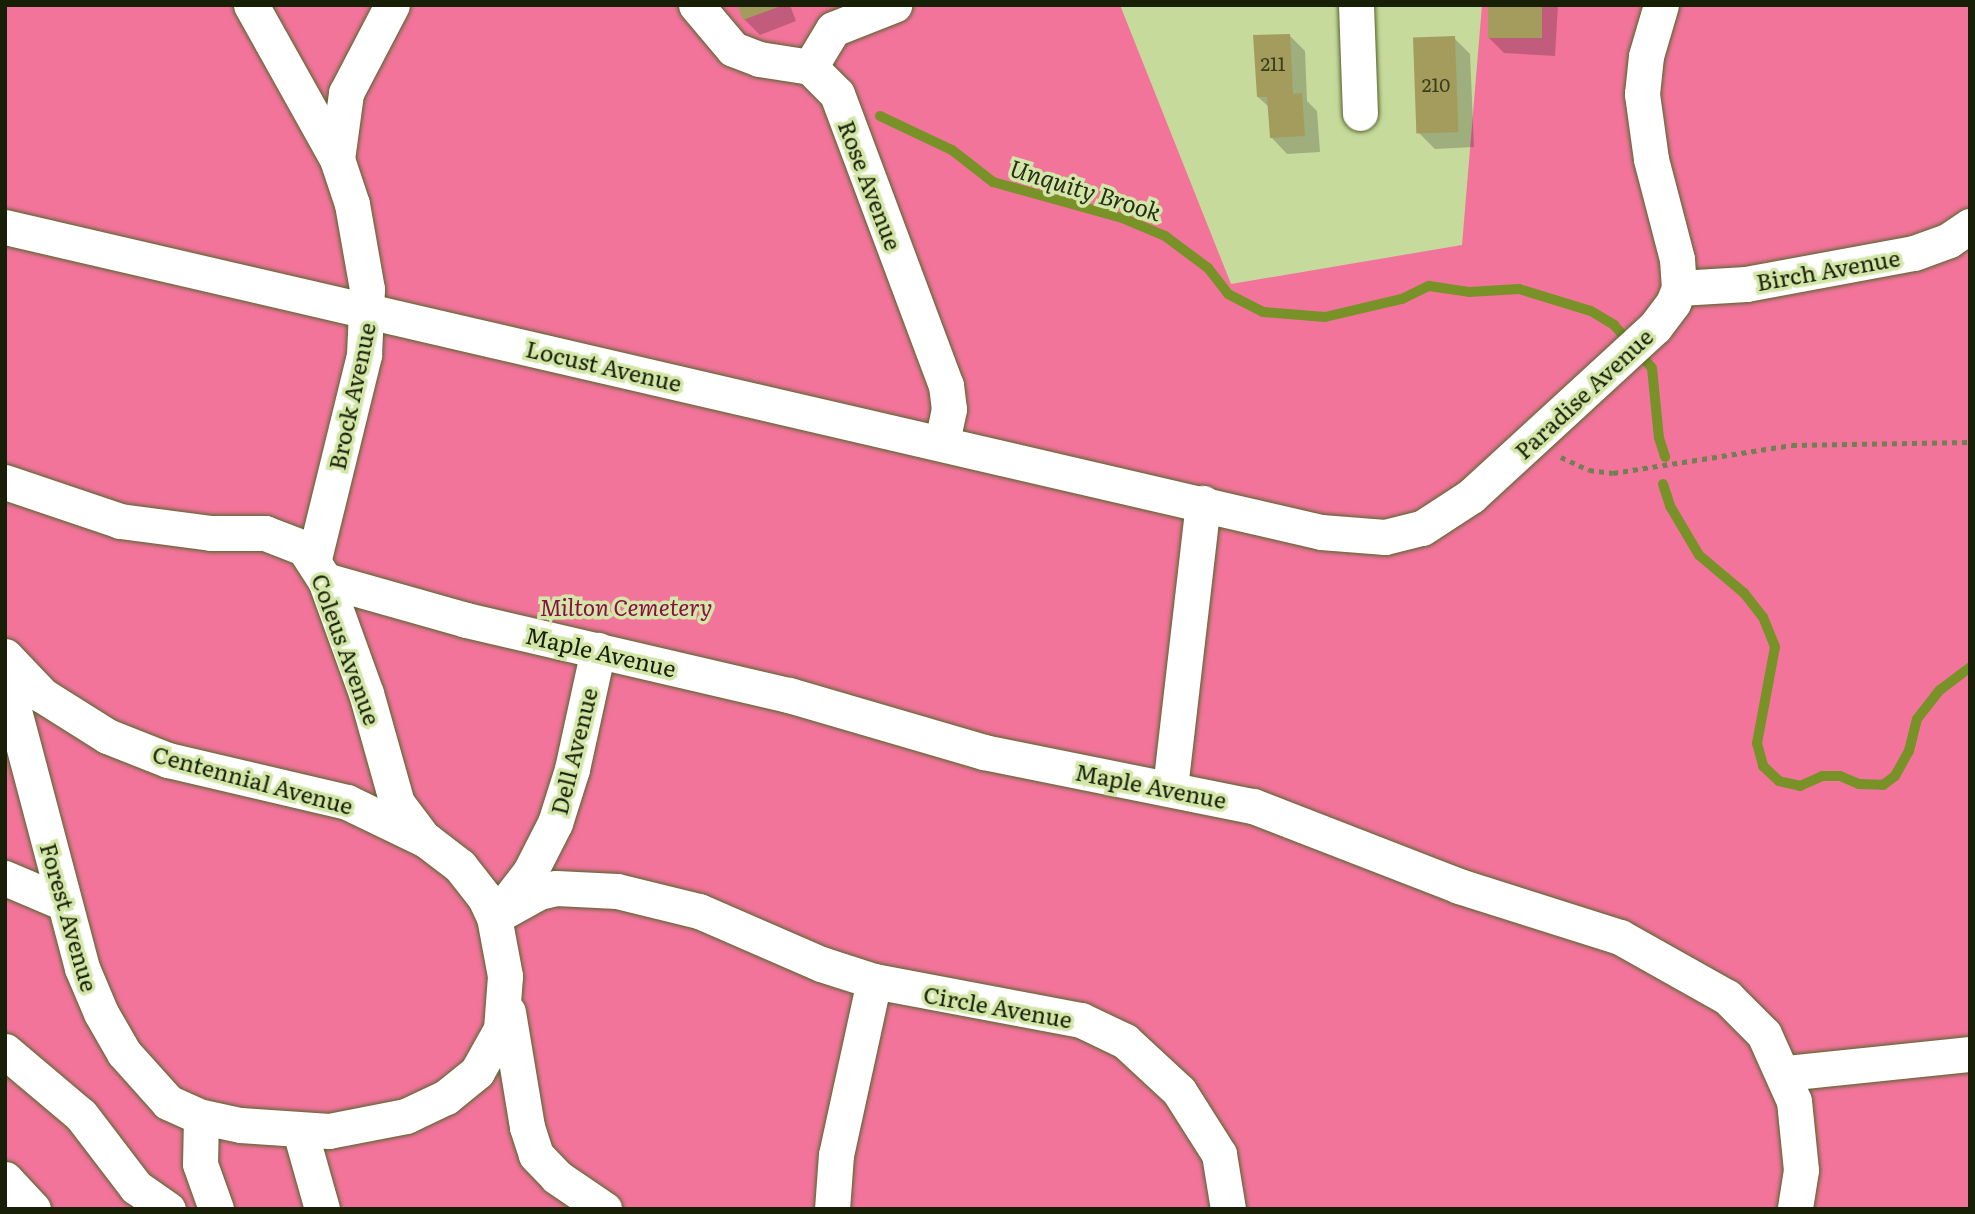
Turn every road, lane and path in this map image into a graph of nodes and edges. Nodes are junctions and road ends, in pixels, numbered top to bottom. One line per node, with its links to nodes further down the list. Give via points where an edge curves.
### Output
1 (251, 5): 10 (street, Brock Avenue)
2 (392, 5): 10 (street, via 346,93)
3 (696, 5): 8 (street, via 733,49 759,59)
4 (894, 5): 7 (street)
5 (1356, 5): 9 (street)
6 (1661, 5): 13 (street, via 1646,56 1642,94)
7 (827, 17): 8 (street)
8 (810, 67): 17 (street, Rose Avenue, via 836,94 946,385 949,408)
9 (1360, 113)
10 (337, 159): 14 (street, Brock Avenue, via 356,224)
11 (1970, 226): 13 (street, Birch Avenue, via 1914,253 1746,284)
12 (5, 227): 14 (street, Locust Avenue)
13 (1679, 288): 15 (street, Paradise Avenue, via 1655,327)
14 (369, 311): 17 (street, Locust Avenue); 20 (street, Brock Avenue)
15 (1537, 436): 16 (path, via 1570,463 1613,473 1792,445); 19 (street, Paradise Avenue, via 1455,509 1405,534 1343,536)
16 (1970, 442)
17 (942, 443): 19 (street, Locust Avenue)
18 (5, 482): 20 (street, Coleus Avenue, via 120,521 279,535 304,548)
19 (1203, 503): 24 (street)
20 (319, 570): 21 (street, Maple Avenue); 25 (street, Coleus Avenue, via 366,693 397,803)
21 (598, 650): 24 (street, Maple Avenue, via 789,695 984,752); 28 (street, Dell Avenue, via 572,769 555,822 530,872)
22 (5, 656): 25 (street, Centennial Avenue, via 62,709 126,745 168,760 336,798)
23 (5, 677): 27 (street, Forest Avenue)
24 (1170, 788): 33 (street, Maple Avenue, via 1289,817 1460,886 1620,937 1727,998 1764,1034)
25 (426, 840): 28 (street, Centennial Avenue, via 474,882)
26 (5, 878): 27 (street)
27 (64, 903): 34 (street, Forest Avenue, via 82,968 112,1034 154,1090)
28 (494, 917): 29 (street, Circle Avenue, via 539,892 556,888 617,891 699,911 821,964); 30 (street, Centennial Avenue)
29 (874, 981): 42 (street, via 840,1130); 43 (street, Circle Avenue, via 1057,1013 1125,1041 1164,1073 1207,1132 1225,1174)
30 (505, 995): 35 (street, Centennial Avenue, via 501,1029 487,1059 446,1097 384,1122); 41 (street, via 527,1127 536,1155 557,1177)
31 (5, 1051): 38 (street, via 86,1121 136,1187)
32 (1970, 1054): 33 (street)
33 (1785, 1073): 44 (street, Maple Avenue, via 1800,1147)
34 (201, 1117): 35 (street, Centennial Avenue); 39 (street, via 200,1164)
35 (300, 1131): 40 (street)
36 (5, 1179): 37 (street)
37 (33, 1209)
38 (168, 1209)
39 (216, 1209)
40 (322, 1209)
41 (604, 1209)
42 (832, 1209)
43 (1228, 1209)
44 (1796, 1209)

